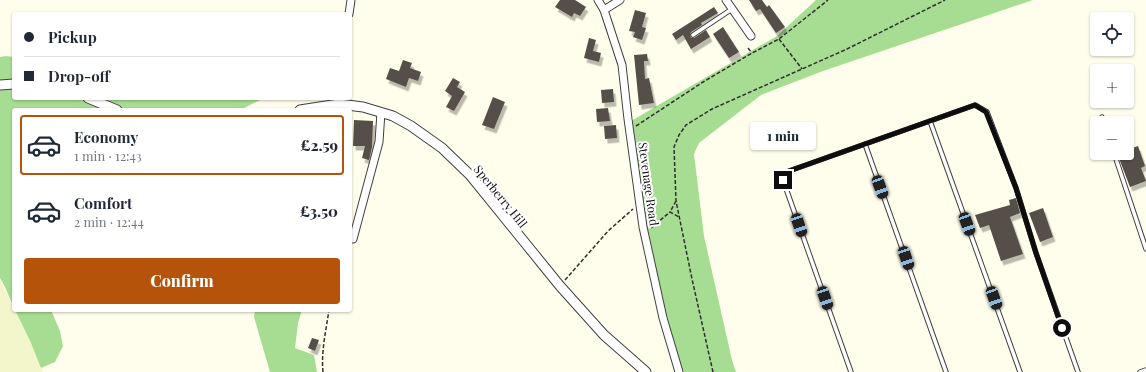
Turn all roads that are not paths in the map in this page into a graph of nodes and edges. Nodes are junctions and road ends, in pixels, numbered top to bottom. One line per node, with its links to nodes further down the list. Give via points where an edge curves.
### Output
1 (351, 0): 7 (street)
2 (598, 0): 6 (street, Stevenage Road)
3 (620, 0): 6 (street)
4 (726, 0): 5 (street)
5 (732, 9): 8 (lane); 9 (street)
6 (604, 10): 24 (street, Stevenage Road, via 622,65 645,232 663,318)
7 (349, 12)
8 (693, 35)
9 (751, 36)
10 (12, 84): 11 (street)
11 (0, 85)
12 (93, 100): 14 (street)
13 (339, 101): 15 (street, Sperberry Hill); 16 (street, Sperberry Hill)
14 (112, 108)
15 (309, 108)
16 (381, 112): 20 (street, via 379,142); 23 (street, Sperberry Hill, via 411,126 442,148 470,175 560,286 604,335)
17 (930, 121): 18 (lane); 27 (lane); 28 (lane, via 975,105 986,112 1016,188)
18 (865, 144): 25 (lane, via 789,171 783,180); 26 (lane)
19 (1116, 160): 21 (lane)
20 (353, 239)
21 (1146, 249)
22 (1146, 370): 29 (lane)
23 (646, 372)
24 (679, 372)
25 (851, 372)
26 (946, 372)
27 (1020, 372)
28 (1078, 372)
29 (1140, 372)

